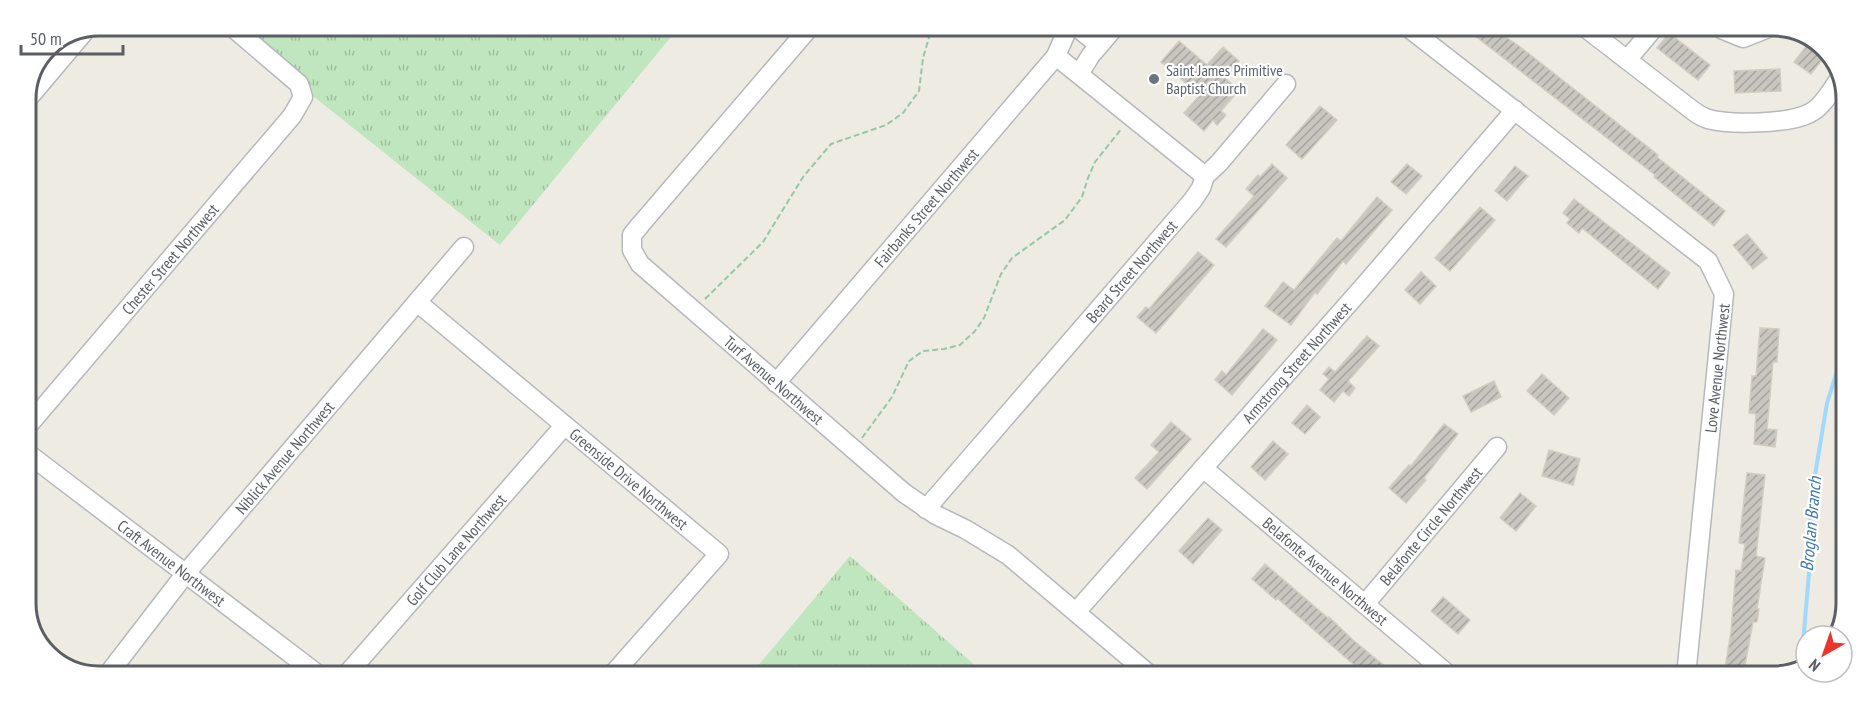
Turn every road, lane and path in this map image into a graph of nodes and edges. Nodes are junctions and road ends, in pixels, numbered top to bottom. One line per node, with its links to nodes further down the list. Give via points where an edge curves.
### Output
1 (243, 36): 25 (street, Chester Street Northwest, via 299,84 303,96 292,116)
2 (802, 36): 23 (street, Turf Avenue Northwest, via 632,235 632,250 640,264)
3 (929, 36): 23 (path, via 919,91 903,113 886,125 831,144 803,177 763,242)
4 (1065, 36): 12 (street, Fairbanks Street Northwest)
5 (1088, 36): 11 (street)
6 (1107, 36): 11 (street)
7 (1419, 36): 18 (street, Love Avenue Northwest)
8 (1596, 36): 13 (street)
9 (1647, 36): 13 (street)
10 (77, 40): 17 (street)
11 (1099, 45): 14 (street)
12 (1056, 56): 14 (street); 24 (street, Fairbanks Street Northwest)
13 (1627, 60): 16 (street, via 1692,111 1721,122 1767,122 1812,113)
14 (1079, 74): 19 (street)
15 (1286, 84): 20 (street, Beard Street Northwest)
16 (1834, 85)
17 (37, 89)
18 (1515, 110): 30 (street, Armstrong Street Northwest); 41 (street, Love Avenue Northwest, via 1708,261 1724,294)
19 (1131, 117): 20 (street); 28 (path, via 1095,162 1082,197 1065,220 1012,258 975,331 960,345 923,351 909,361 892,397)
20 (1205, 176): 31 (street, Beard Street Northwest, via 1193,200)
21 (464, 247): 22 (street, Niblick Avenue Northwest)
22 (417, 302): 26 (street, Greenside Drive Northwest); 32 (street, Niblick Avenue Northwest)
23 (693, 311): 24 (street, Turf Avenue Northwest)
24 (776, 383): 28 (street, Turf Avenue Northwest)
25 (36, 416)
26 (564, 426): 37 (street, Golf Club Lane Northwest); 38 (street, Greenside Drive Northwest, via 719,554)
27 (1497, 447): 33 (street, Belafonte Circle Northwest)
28 (853, 449): 31 (street, Turf Avenue Northwest)
29 (36, 460): 32 (street, Craft Avenue Northwest)
30 (1203, 468): 33 (street, Belafonte Avenue Northwest); 34 (street, Armstrong Street Northwest)
31 (926, 508): 34 (street, Turf Avenue Northwest, via 1008,555)
32 (186, 573): 35 (street, Niblick Avenue Northwest); 36 (street, Craft Avenue Northwest)
33 (1365, 604): 40 (street, Belafonte Avenue Northwest)
34 (1076, 612): 39 (street, Turf Avenue Northwest)
35 (114, 666)
36 (307, 666)
37 (354, 666)
38 (620, 666)
39 (1139, 666)
40 (1438, 666)
41 (1687, 666)

